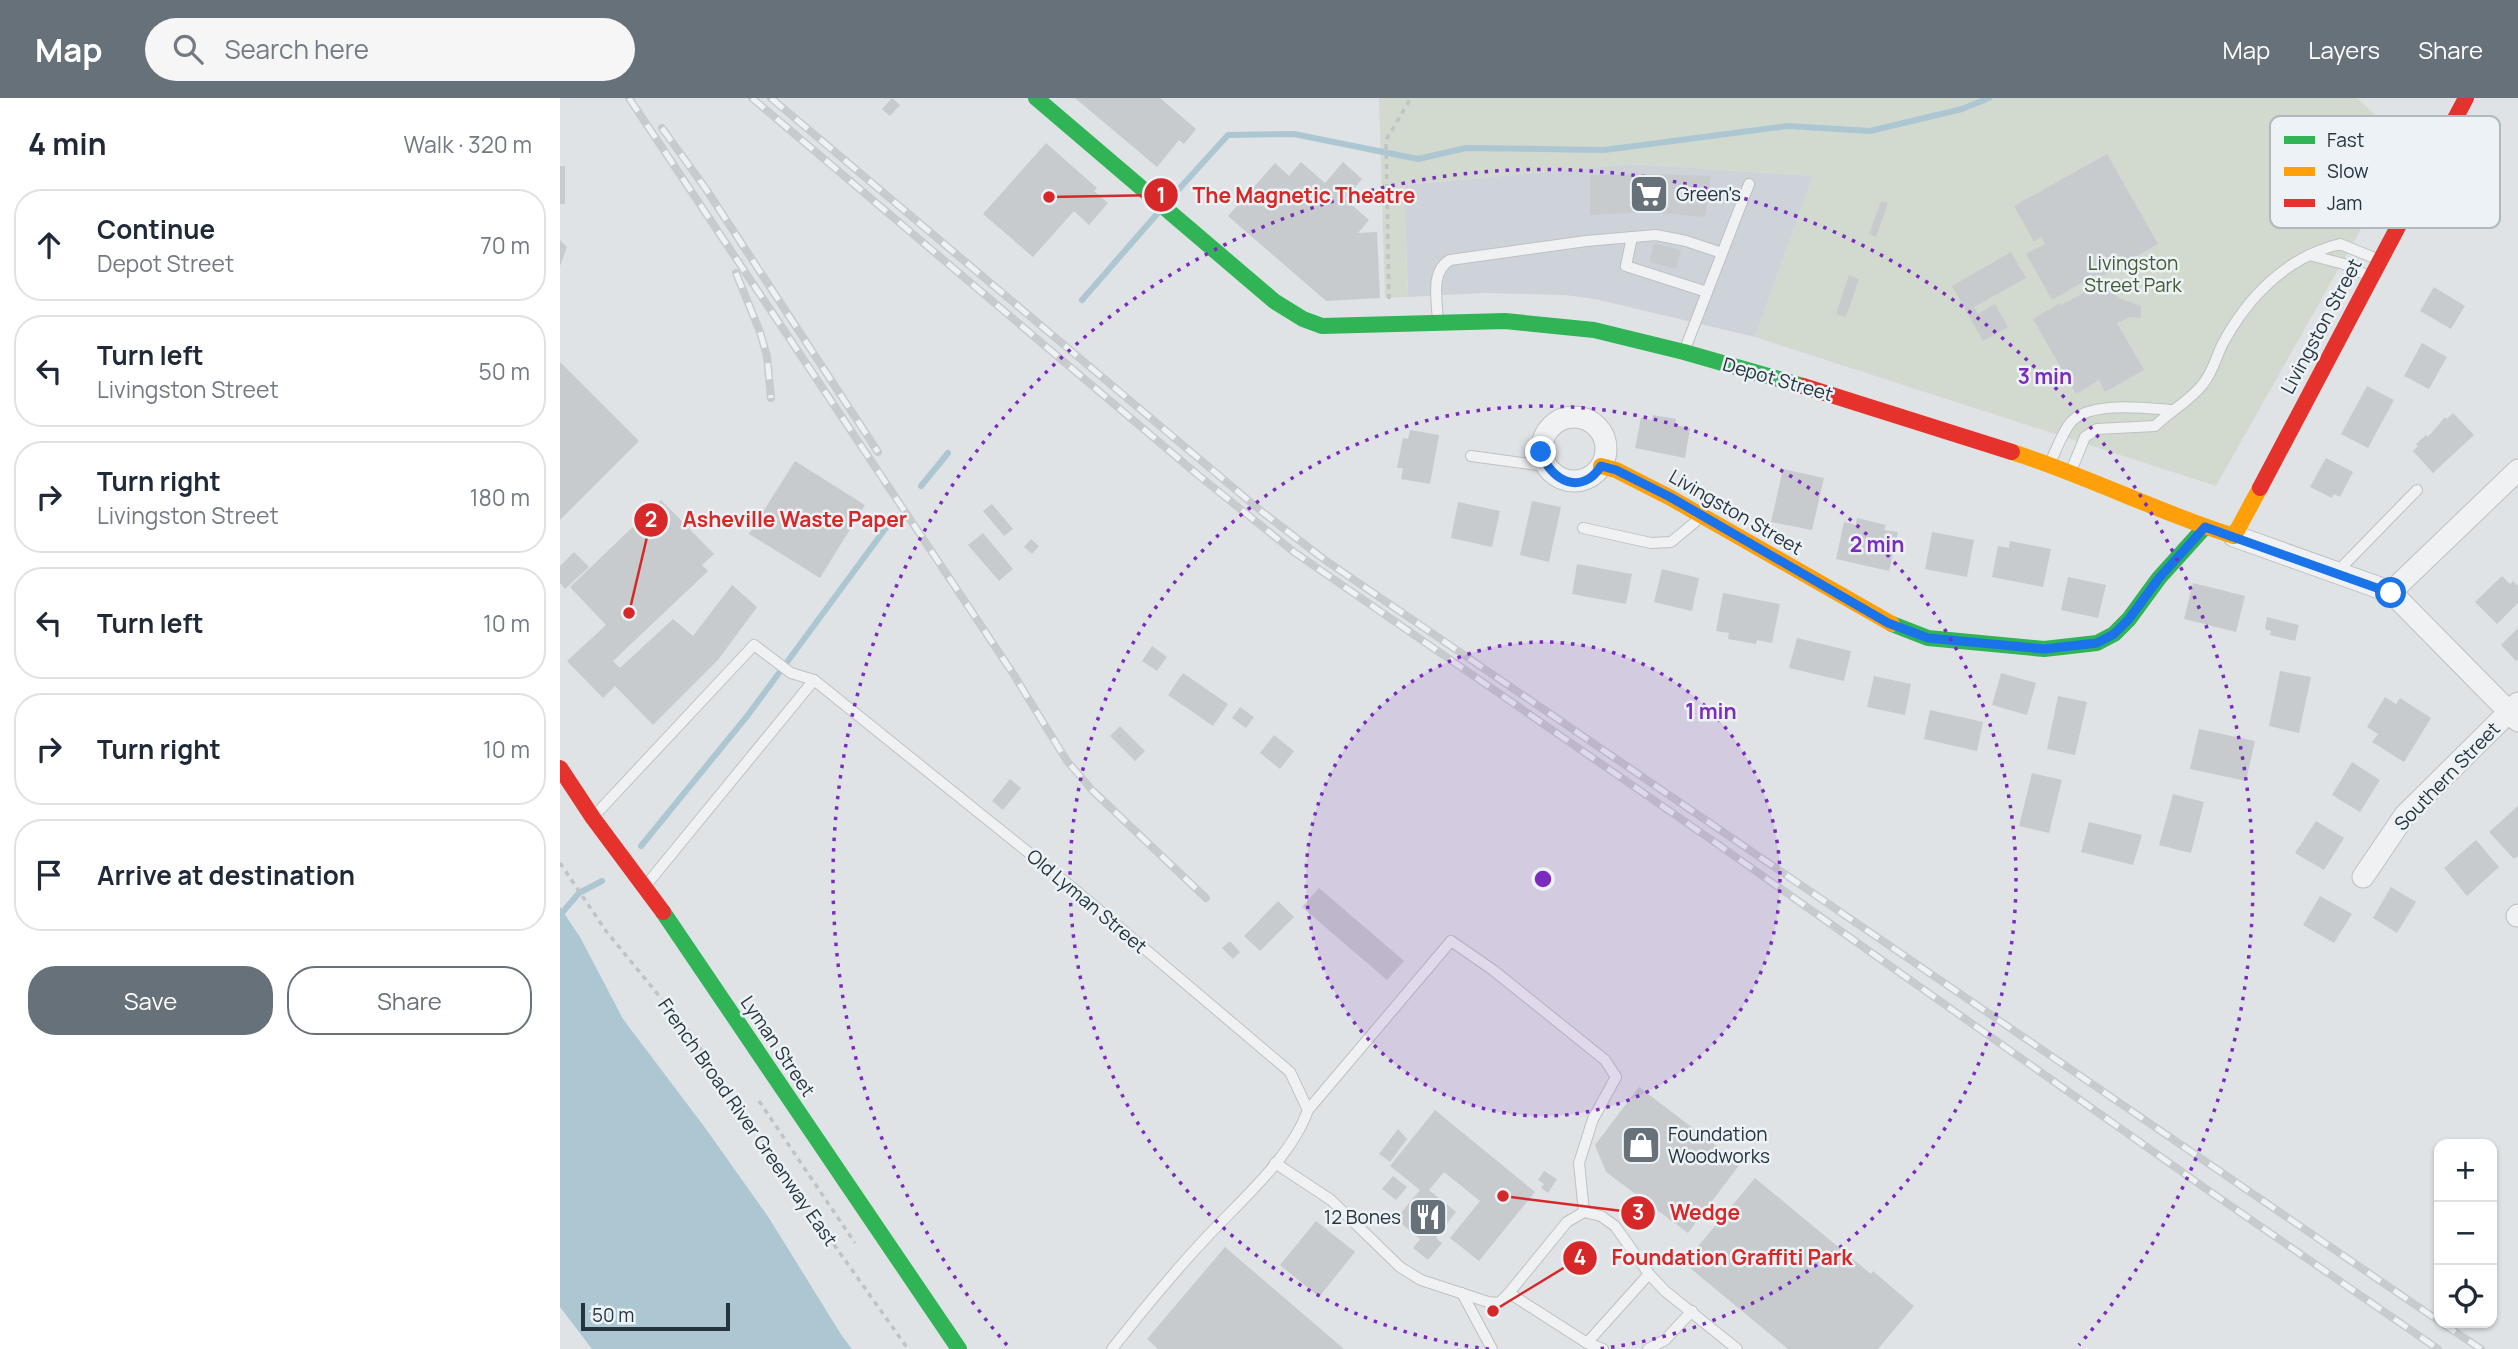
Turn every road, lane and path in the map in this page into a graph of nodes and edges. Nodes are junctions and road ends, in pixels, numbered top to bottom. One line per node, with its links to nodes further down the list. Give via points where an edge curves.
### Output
1 (1036, 98): 14 (street, Depot Street, via 1294,315 1311,323 1343,325)
2 (1411, 98): 13 (path, via 1385,147)
3 (2466, 98): 4 (street, Livingston Street)
4 (2456, 116)
5 (1749, 184): 8 (lane)
6 (2397, 228): 10 (street, Livingston Street)
7 (1632, 237): 8 (lane, via 1656,234); 12 (lane, via 1626,266); 14 (lane, via 1450,260 1437,275)
8 (1722, 253): 12 (lane)
9 (2309, 255): 10 (lane, via 2340,244); 11 (lane); 16 (lane, via 2268,282 2241,312 2204,383)
10 (2380, 260): 11 (street, Livingston Street)
11 (2371, 277): 27 (street, Livingston Street)
12 (1707, 292): 15 (lane)
13 (1389, 301)
14 (1438, 321): 15 (street, Depot Street, via 1583,328)
15 (1684, 352): 18 (street, Depot Street)
16 (2171, 410): 18 (lane, via 2089,411 2072,421); 22 (lane, via 2155,426 2097,429 2085,437)
17 (1471, 456): 19 (lane)
18 (2050, 464): 22 (street, Depot Street)
19 (1545, 466): 20 (street, via 1555,477 1569,482 1584,481); 20 (street, via 1543,438 1551,426 1578,417 1592,422 1602,433 1606,446)
20 (1601, 466): 24 (street, Livingston Street)
21 (2518, 470): 29 (street)
22 (2071, 472): 25 (street, Depot Street)
23 (2417, 490): 28 (lane)
24 (1703, 516): 25 (street, Livingston Street, via 1888,623 1928,638 2044,649 2097,643 2114,634); 26 (lane, via 1671,542 1651,543)
25 (2205, 527): 27 (street, Depot Street)
26 (1583, 528)
27 (2234, 536): 28 (street, Depot Street)
28 (2336, 573): 29 (street, Depot Street)
29 (2391, 593): 31 (street, Depot Street)
30 (814, 680): 33 (lane, via 791,673 754,645); 36 (lane); 37 (lane, Old Lyman Street, via 1080,894 1290,1072)
31 (2515, 712): 35 (street, Southern Street, via 2405,815)
32 (560, 768): 33 (street, Lyman Street)
33 (593, 818): 36 (street, Lyman Street)
34 (560, 863): 45 (path, French Broad River Greenway East, via 606,931 692,1036)
35 (2364, 877)
36 (645, 886): 46 (street, Lyman Street)
37 (1308, 1111): 38 (lane, via 1302,1127); 39 (lane, via 1451,941 1605,1060 1616,1077 1593,1119 1579,1163)
38 (1275, 1163): 41 (lane, via 1331,1200 1400,1267 1421,1280); 47 (lane, via 1163,1284)
39 (1584, 1212): 40 (lane, via 1615,1226); 42 (lane, via 1567,1222)
40 (1649, 1274): 43 (lane); 44 (lane)
41 (1462, 1293): 42 (lane, via 1499,1303); 48 (lane)
42 (1509, 1293): 44 (lane)
43 (1692, 1311): 50 (lane, via 1665,1340); 51 (lane)
44 (1587, 1343): 49 (lane)
45 (908, 1349)
46 (959, 1349)
47 (1112, 1349)
48 (1492, 1349)
49 (1603, 1349)
50 (1648, 1349)
51 (1737, 1349)

